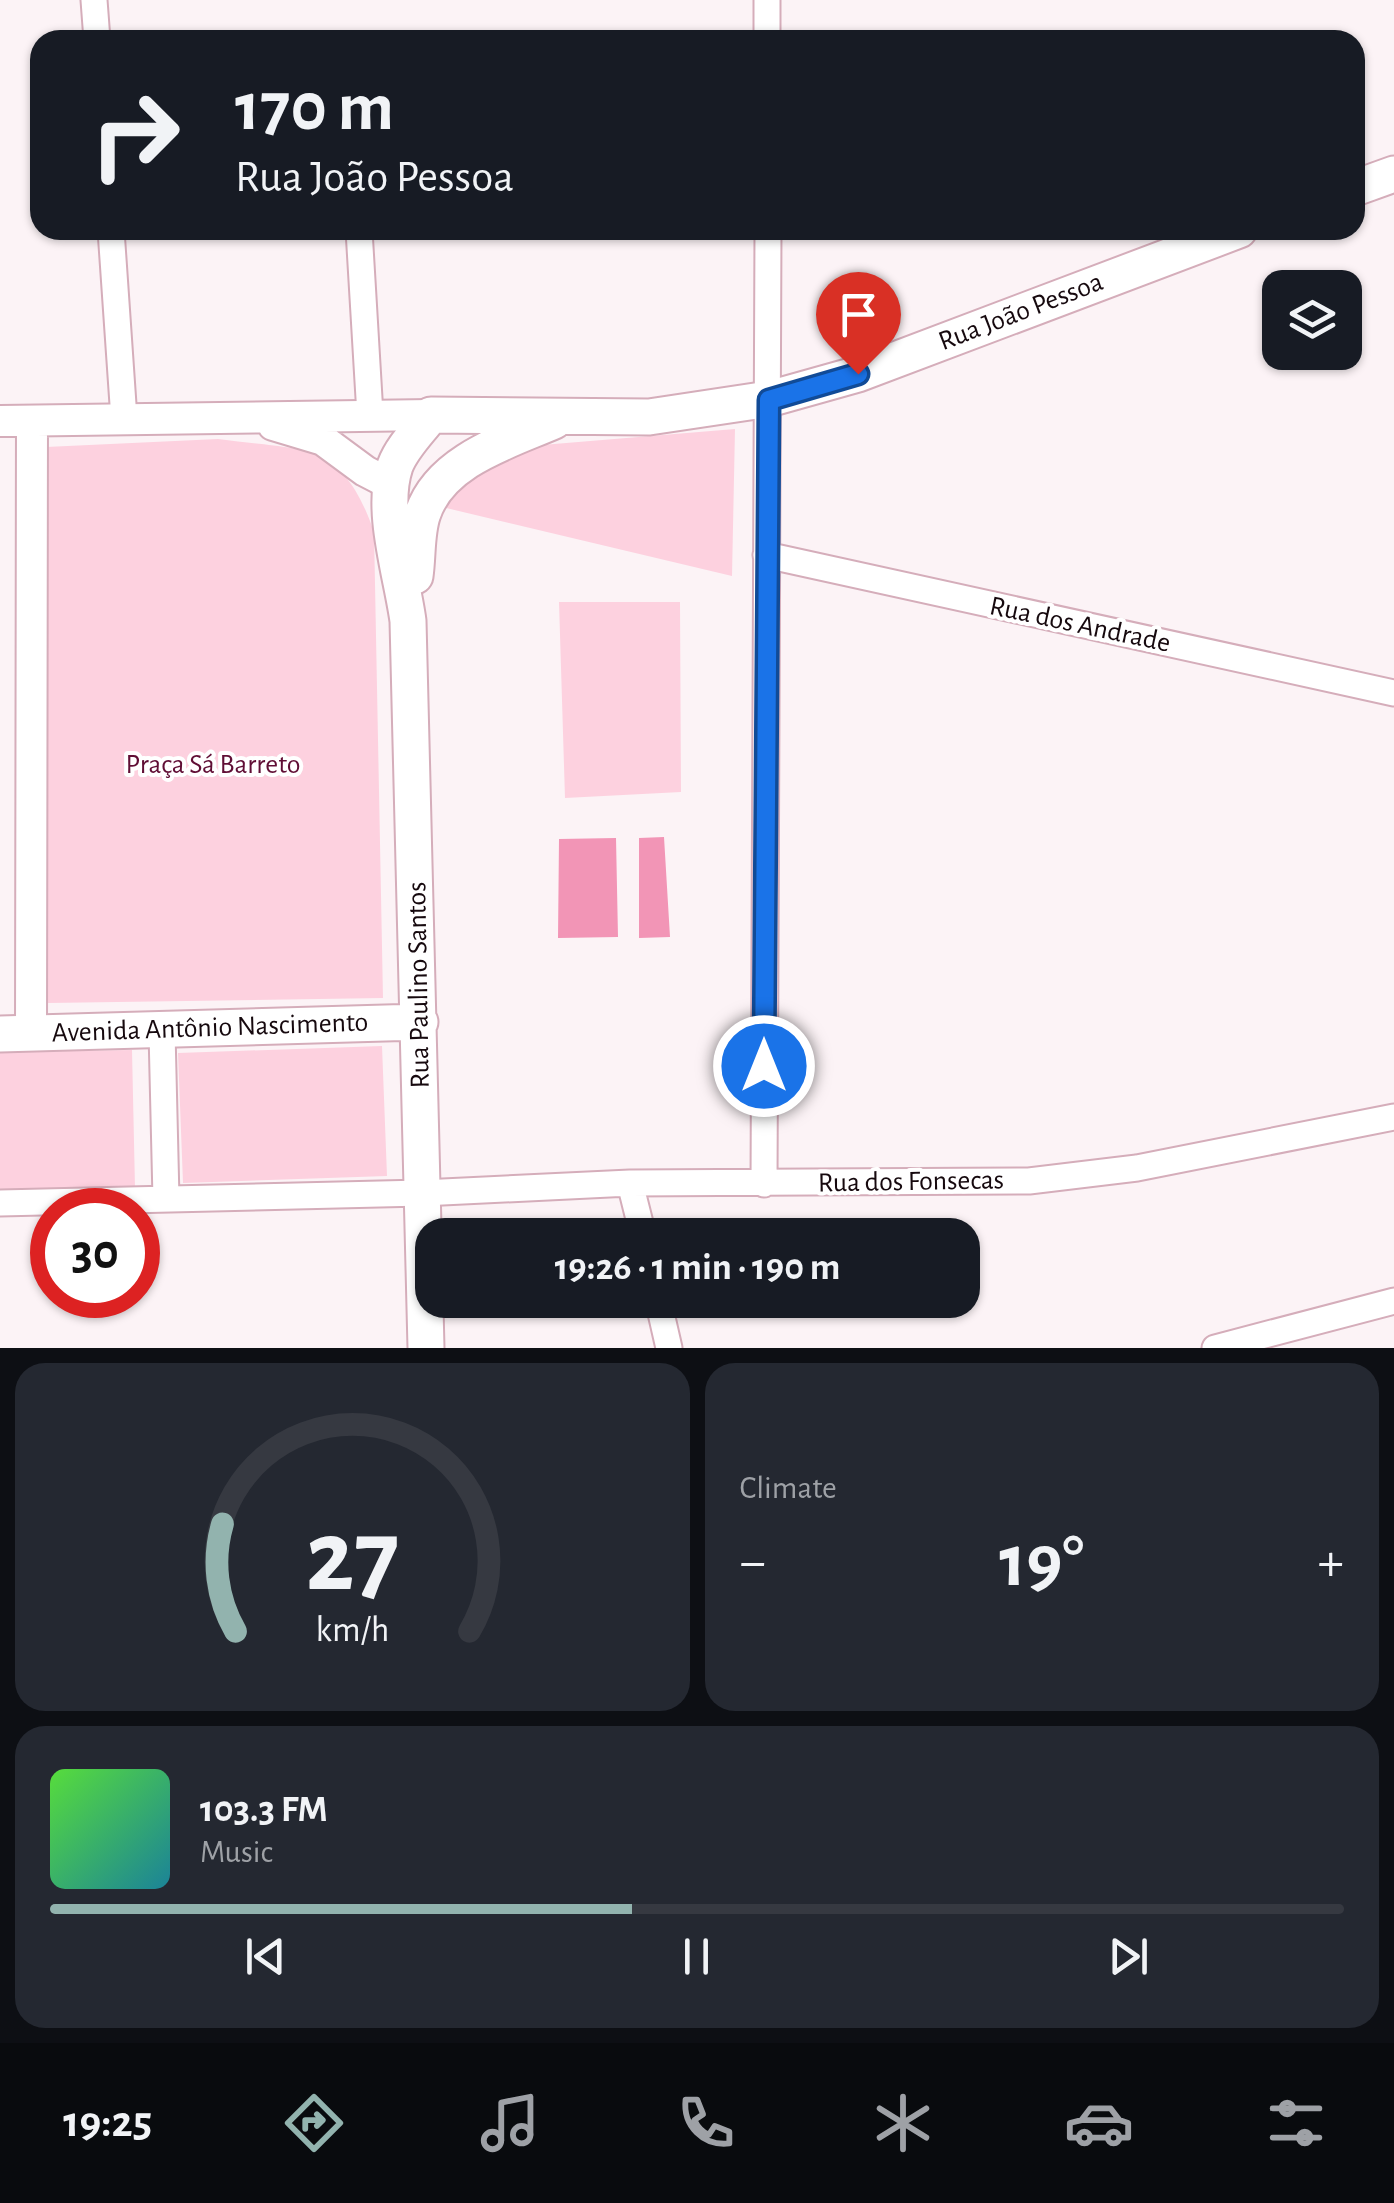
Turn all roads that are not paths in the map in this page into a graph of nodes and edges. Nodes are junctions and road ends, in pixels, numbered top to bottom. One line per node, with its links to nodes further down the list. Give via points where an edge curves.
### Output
1 (94, 0): 3 (street)
2 (766, 0): 4 (street)
3 (96, 30)
4 (767, 30)
5 (1394, 174): 6 (main road)
6 (1365, 184)
7 (112, 240): 16 (street)
8 (360, 240): 12 (street)
9 (768, 240): 11 (street)
10 (1212, 240): 11 (main road, Rua João Pessoa, via 858,374)
11 (769, 400): 15 (main road, Rua João Pessoa, via 649,417); 21 (street)
12 (370, 415): 13 (street); 14 (street)
13 (241, 416): 16 (street); 20 (street, via 323,440)
14 (438, 416): 15 (main road, Rua João Pessoa); 19 (main road, via 458,448); 20 (main road, via 402,453)
15 (568, 416): 19 (main road, Rua Paulino Santos, via 486,450)
16 (124, 419): 18 (street)
17 (0, 420): 18 (street)
18 (32, 421): 26 (street)
19 (440, 484): 20 (main road); 22 (main road, Rua Paulino Santos, via 422,514)
20 (392, 485): 22 (main road, Rua Paulino Santos)
21 (766, 555): 23 (street, Rua dos Andrade); 29 (street)
22 (408, 621): 24 (main road, Rua Paulino Santos)
23 (1394, 693)
24 (420, 1022): 25 (main road, Avenida Antônio Nascimento); 30 (main road, Rua Paulino Santos)
25 (162, 1032): 26 (main road, Avenida Antônio Nascimento); 31 (street)
26 (15, 1034)
27 (1394, 1117): 29 (street, Rua dos Fonsecas, via 1137,1168 1029,1181)
28 (630, 1183): 29 (street, Rua dos Fonsecas); 30 (street, Rua dos Fonsecas); 33 (street)
29 (764, 1184)
30 (422, 1193): 31 (street); 37 (main road, Rua Paulino Santos)
31 (166, 1199): 32 (street)
32 (0, 1203)
33 (639, 1218)
34 (1394, 1300): 36 (street)
35 (662, 1318): 38 (street)
36 (1295, 1338): 39 (street)
37 (426, 1348)
38 (669, 1348)
39 (1215, 1348)

